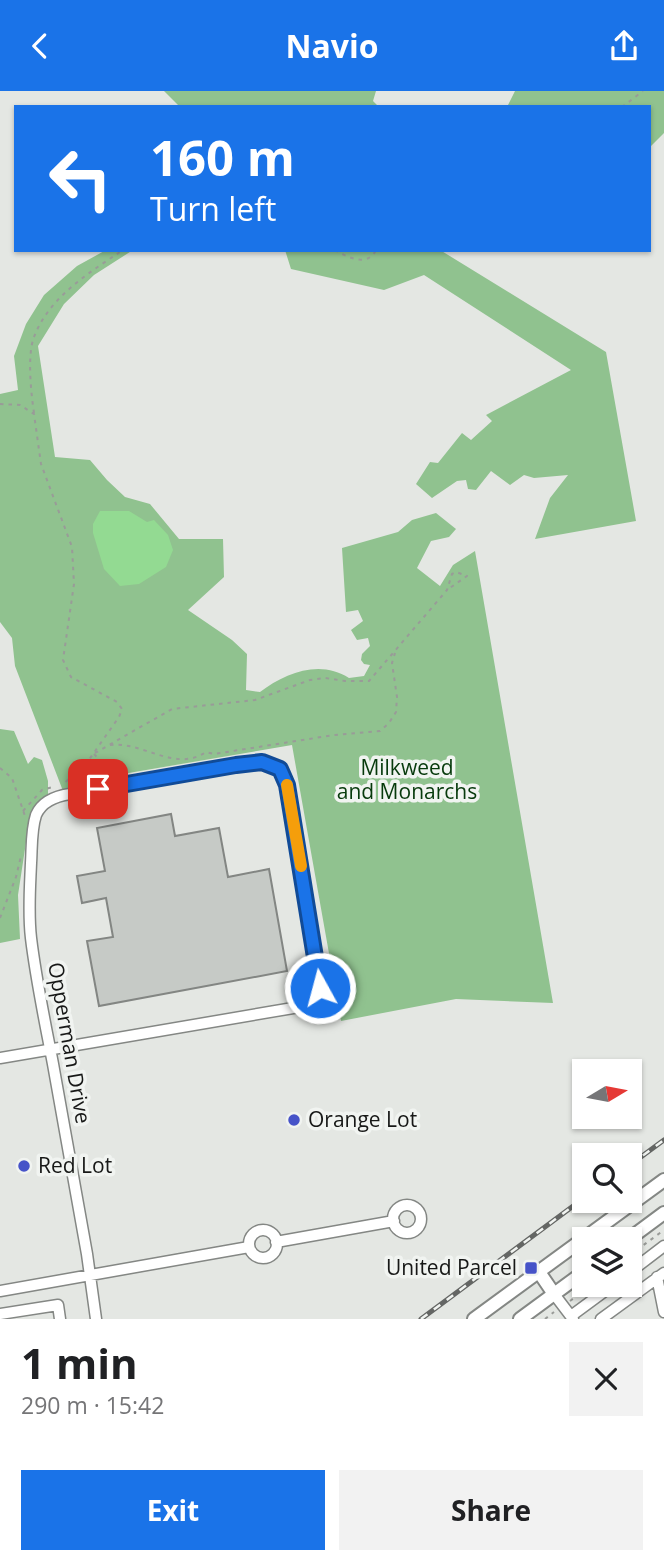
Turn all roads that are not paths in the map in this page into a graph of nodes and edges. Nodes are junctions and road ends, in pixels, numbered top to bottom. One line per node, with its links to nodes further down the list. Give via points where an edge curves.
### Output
1 (50, 1049): 1 (street, Opperman Drive, via 31,937 26,855 37,813 46,802 56,796 236,765 262,762 280,769 287,785 320,975 313,1003); 2 (street); 12 (street, Opperman Drive)
2 (0, 1058)
3 (664, 1180): 11 (main road)
4 (664, 1213): 6 (main road)
5 (394, 1221): 7 (street)
6 (642, 1229)
7 (276, 1242): 9 (street, via 275,1251 266,1257); 9 (street, via 271,1233 261,1230 252,1235)
8 (664, 1246): 10 (street)
9 (249, 1247): 12 (street)
10 (642, 1263)
11 (539, 1272): 16 (main road); 23 (main road)
12 (91, 1275): 15 (street); 22 (street, Opperman Drive)
13 (661, 1275): 18 (street); 25 (street)
14 (572, 1281): 16 (main road)
15 (0, 1291)
16 (554, 1294): 20 (street); 24 (main road)
17 (598, 1297): 20 (street)
18 (664, 1312)
19 (0, 1314): 21 (street, via 58,1305)
20 (572, 1318)
21 (60, 1319)
22 (96, 1319)
23 (474, 1319)
24 (520, 1319)
25 (601, 1319)

